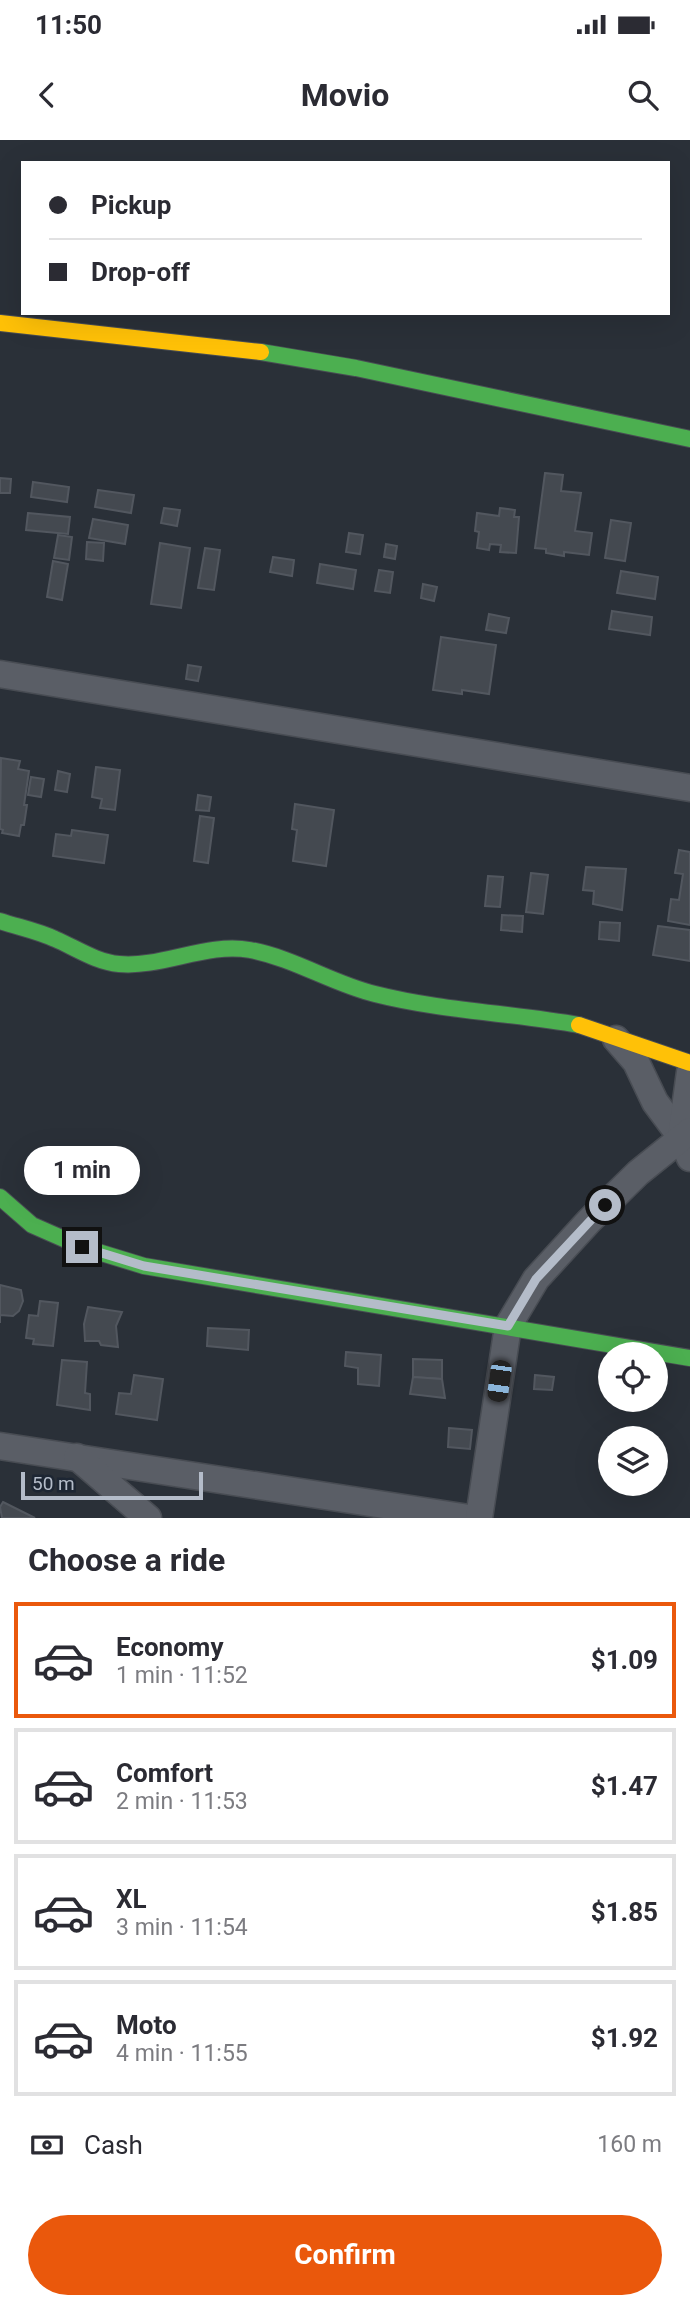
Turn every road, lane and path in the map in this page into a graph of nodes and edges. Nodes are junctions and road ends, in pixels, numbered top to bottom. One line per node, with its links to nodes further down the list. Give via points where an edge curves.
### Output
1 (0, 323): 2 (street, via 234,348 356,368)
2 (690, 439)
3 (0, 674): 4 (street)
4 (690, 788)
5 (0, 921): 6 (street, via 119,964 206,951 249,950 373,994 578,1025)
6 (616, 1039): 7 (street); 9 (street)
7 (690, 1063)
8 (690, 1072): 9 (street)
9 (687, 1142): 11 (street, via 638,1173 589,1221 536,1279)
10 (0, 1197): 11 (street, via 32,1225 144,1266)
11 (508, 1326): 12 (street); 17 (street)
12 (690, 1358)
13 (0, 1446): 14 (street)
14 (76, 1456): 15 (street); 16 (street)
15 (148, 1518)
16 (469, 1518)
17 (479, 1518)

